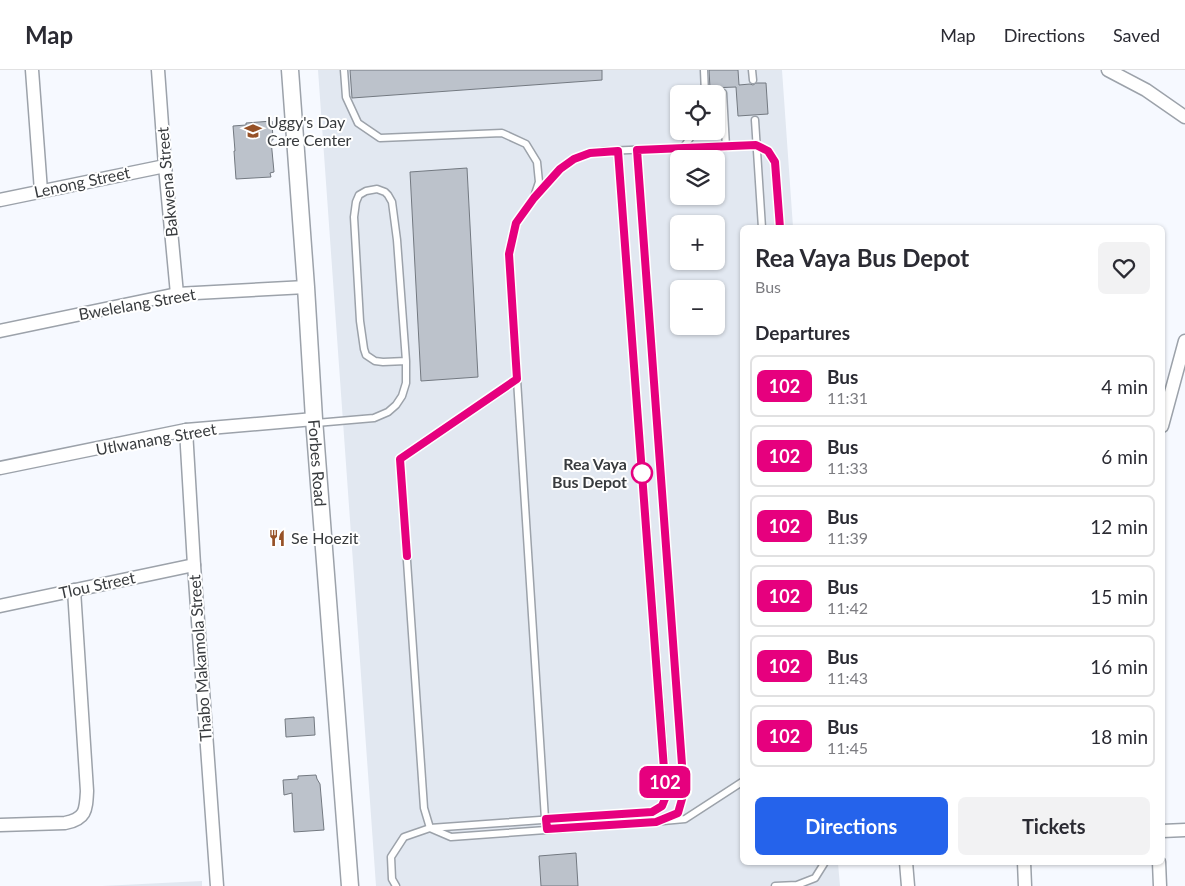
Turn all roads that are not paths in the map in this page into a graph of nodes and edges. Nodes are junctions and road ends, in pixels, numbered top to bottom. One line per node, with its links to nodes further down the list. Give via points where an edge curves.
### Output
1 (32, 70): 20 (street)
2 (158, 70): 19 (street, Bakwena Street)
3 (290, 70): 25 (street, Forbes Road)
4 (344, 70): 21 (lane, via 346,97 358,123 380,138 502,133 526,144 537,162 539,182)
5 (704, 70): 9 (lane)
6 (752, 70): 8 (lane)
7 (1108, 70): 10 (street)
8 (753, 80)
9 (705, 85)
10 (1185, 116)
11 (755, 120): 14 (lane)
12 (725, 128): 15 (lane)
13 (689, 140): 16 (lane)
14 (756, 145): 15 (lane); 23 (lane); 24 (lane, via 768,151 775,162)
15 (726, 146): 16 (lane)
16 (683, 148): 17 (lane)
17 (637, 150): 18 (lane); 40 (lane, via 684,792 678,813)
18 (618, 151): 21 (lane, via 590,153 574,159 560,169); 39 (lane, via 666,796 662,806 652,812)
19 (165, 166): 20 (street, Lenong Street); 26 (street, Bakwena Street)
20 (41, 191): 22 (street, Lenong Street)
21 (534, 198): 30 (lane, via 516,223 509,254)
22 (0, 200)
23 (762, 225)
24 (780, 225)
25 (306, 287): 26 (street, Bwelelang Street); 32 (street, Forbes Road)
26 (177, 294): 27 (street, Bwelelang Street)
27 (0, 331)
28 (1185, 341): 31 (street)
29 (406, 362): 29 (lane, via 375,361 366,354 362,345 354,217 359,194 366,191 377,189 385,192 392,202); 32 (lane, via 402,396 388,412 374,418)
30 (517, 379): 39 (lane); 42 (lane, via 400,459 424,808)
31 (1165, 415)
32 (314, 421): 33 (street, Utlwanang Street); 51 (street, Forbes Road)
33 (186, 430): 34 (street, Utlwanang Street); 35 (street, Thabo Makamola Street)
34 (0, 468)
35 (194, 565): 36 (street, Tlou Street); 50 (street, Thabo Makamola Street)
36 (74, 590): 37 (street, Tlou Street); 41 (street, via 86,807 82,816 65,823)
37 (0, 606)
38 (740, 783): 40 (lane, via 685,819)
39 (546, 819): 42 (lane); 43 (lane)
40 (656, 822): 43 (lane)
41 (0, 825)
42 (430, 828): 43 (lane, via 451,837); 52 (lane, via 404,837 391,857 392,879)
43 (547, 829)
44 (1185, 830): 45 (street)
45 (1165, 831)
46 (823, 865): 53 (lane, via 815,878 797,885)
47 (906, 865): 54 (street)
48 (1024, 865): 55 (street)
49 (1159, 865): 56 (street)
50 (217, 886)
51 (350, 886)
52 (396, 886)
53 (775, 886)
54 (908, 886)
55 (1025, 886)
56 (1160, 886)

